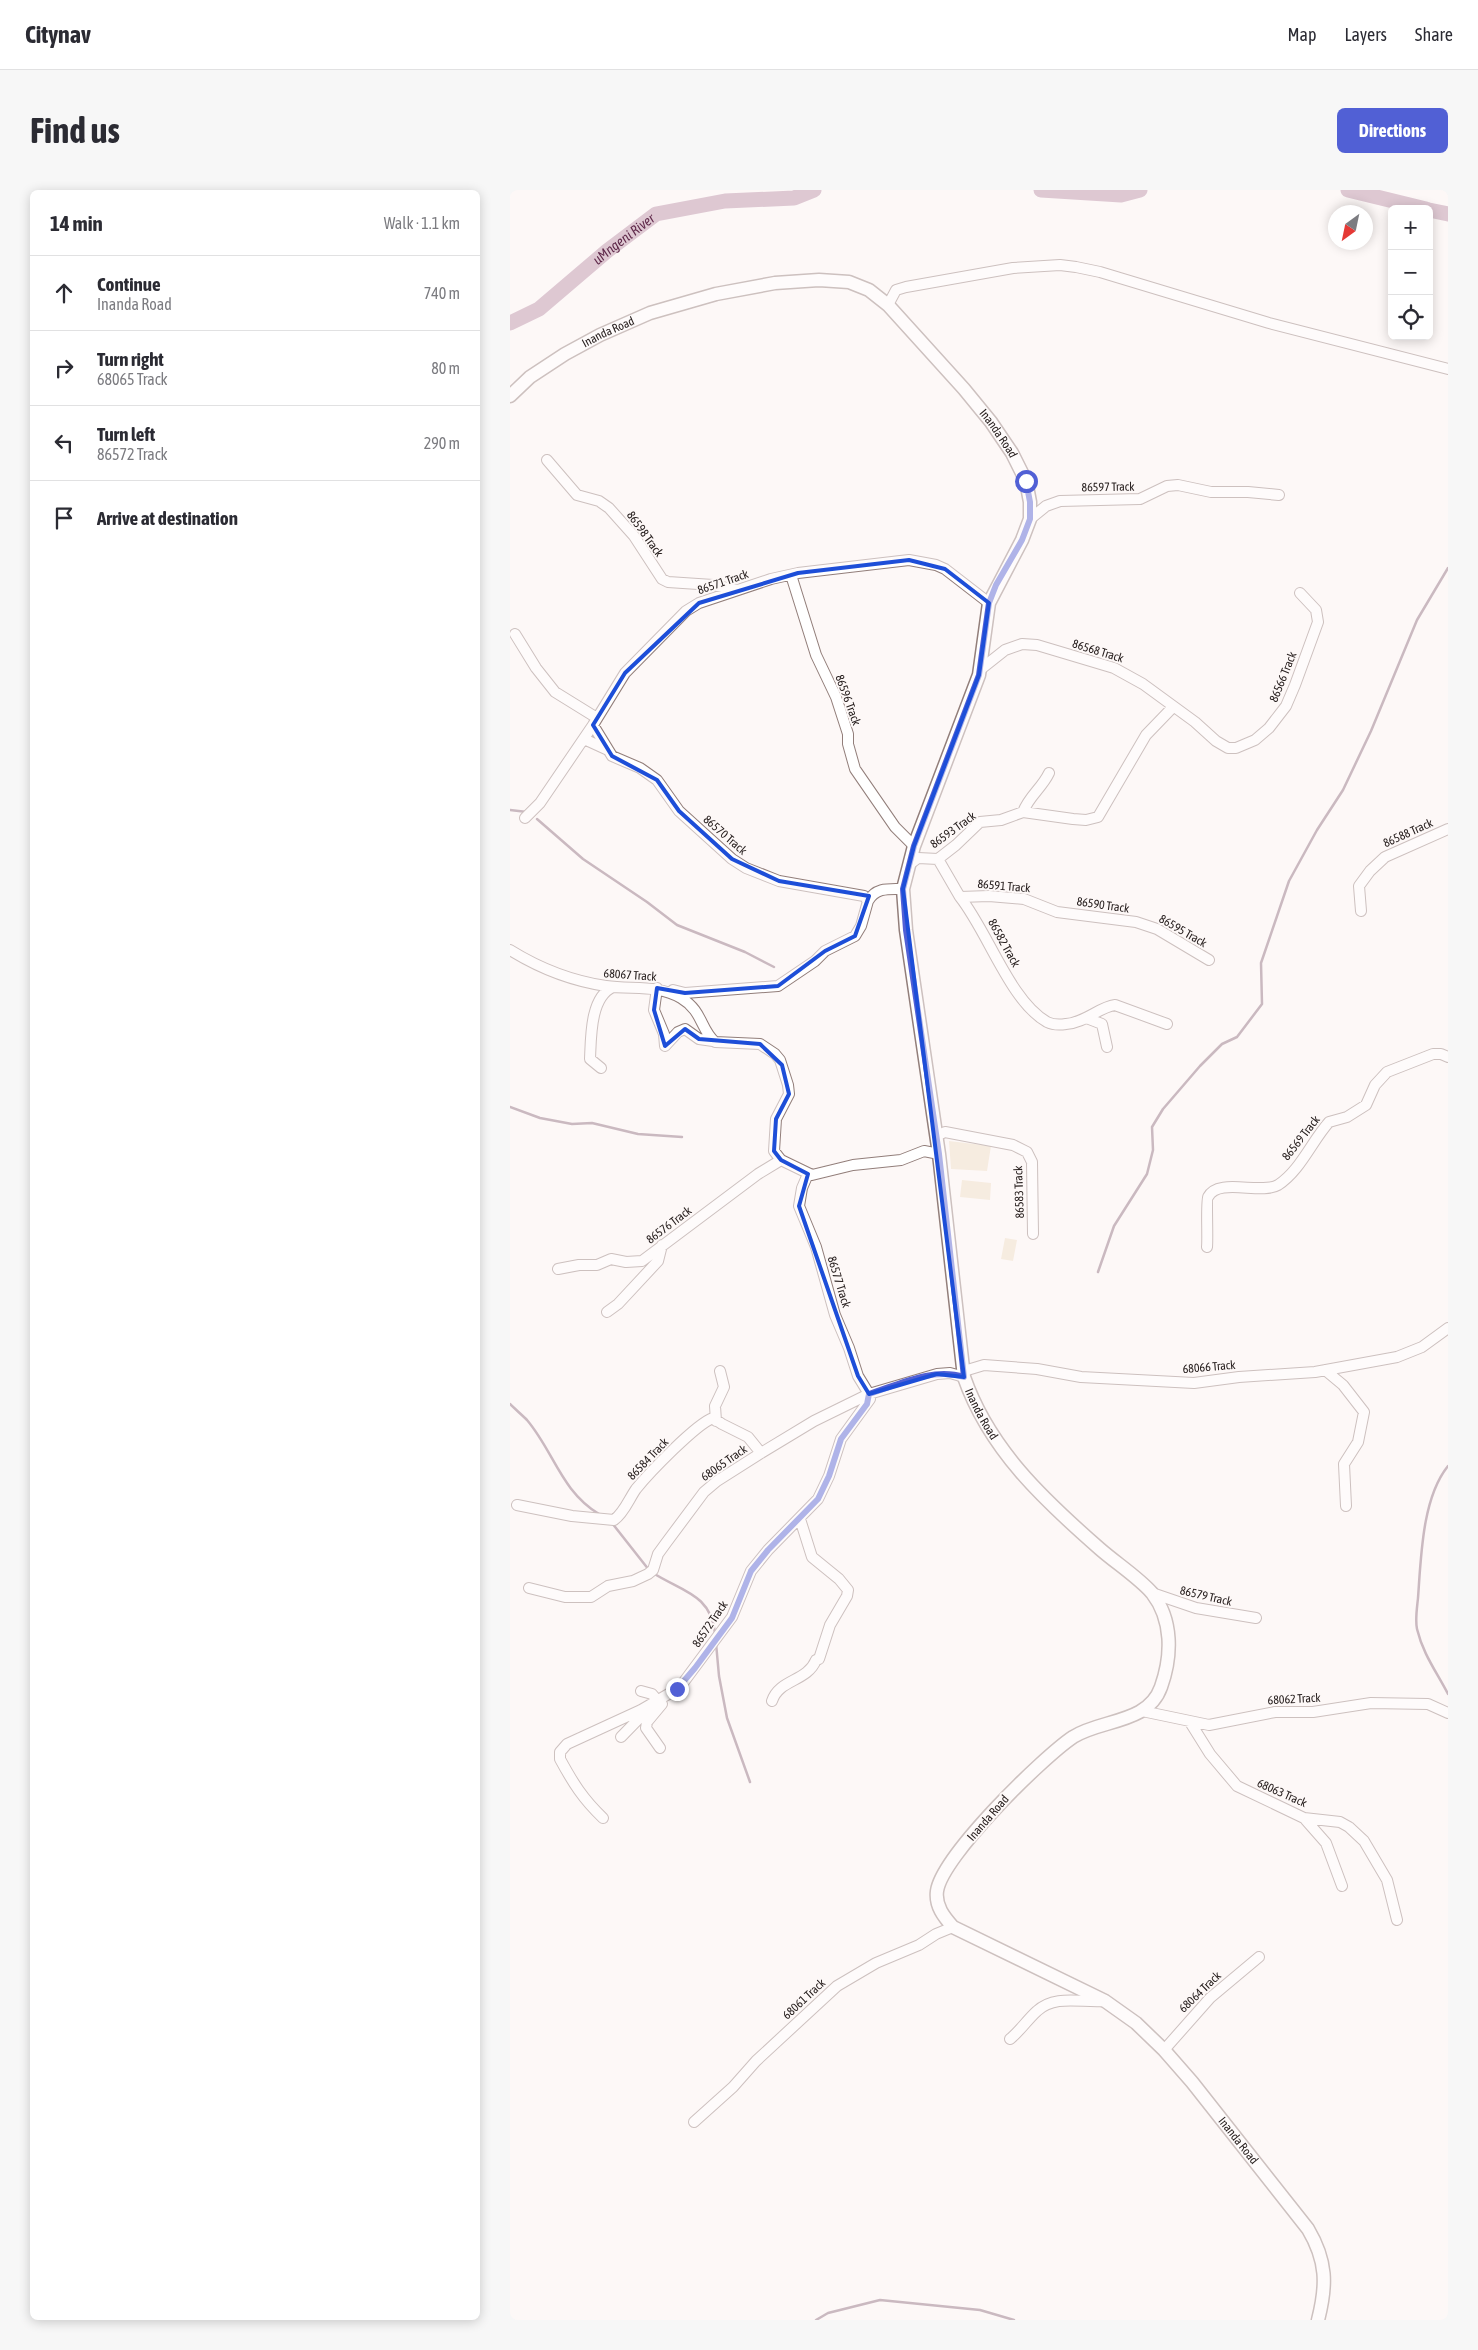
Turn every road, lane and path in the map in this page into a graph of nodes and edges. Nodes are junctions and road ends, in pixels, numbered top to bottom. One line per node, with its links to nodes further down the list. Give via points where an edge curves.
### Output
1 (888, 305): 2 (street, via 896,290 906,286 1013,268 1060,265 1100,272 1269,323); 3 (street, Inanda Road, via 869,290 839,281 775,283 716,294 650,312 600,335 530,378); 6 (street, Inanda Road, via 964,389 1012,453 1026,481)
2 (1448, 369)
3 (510, 396)
4 (547, 460): 8 (street, 86598 Track, via 577,495 599,501 609,508 634,536 662,579)
5 (1279, 495): 6 (street, 86597 Track, via 1228,493 1172,485 1140,498 1060,501 1046,506)
6 (1030, 519): 10 (street, Inanda Road)
7 (791, 575): 8 (street, 86571 Track); 10 (street, 86571 Track, via 892,561 921,561 944,569); 22 (street, 86596 Track, via 816,655 848,734 855,769 895,827)
8 (737, 590): 14 (street, 86571 Track, via 698,603 686,612 625,672)
9 (1300, 593): 16 (street, 86566 Track, via 1316,610 1318,622 1286,706 1255,740 1245,746)
10 (989, 603): 12 (street, Inanda Road)
11 (515, 634): 14 (street, 86570 Track, via 555,692)
12 (979, 675): 13 (street, 86568 Track, via 981,669 1012,646 1037,645 1124,672); 22 (street, Inanda Road)
13 (1172, 707): 16 (street, 86568 Track); 19 (street, via 1146,735 1098,817 1086,820)
14 (595, 722): 15 (street, 86571 Track); 17 (street, 86570 Track)
15 (584, 738): 17 (street); 20 (street, 86571 Track, via 536,809)
16 (1228, 748)
17 (608, 750): 27 (street, 86570 Track, via 615,758 640,768 657,780 684,816 720,850 746,868 779,881 864,896)
18 (1049, 773): 19 (street)
19 (1022, 812): 23 (street, 86593 Track, via 1001,820 980,822)
20 (525, 818)
21 (1447, 830): 28 (street, 86588 Track, via 1385,857 1374,866 1359,886)
22 (914, 846): 24 (street, Inanda Road)
23 (938, 859): 24 (street, 86593 Track, via 918,858); 26 (street, 86591 Track)
24 (910, 864): 25 (street, Inanda Road)
25 (903, 889): 27 (street, via 885,889 872,894); 41 (street, Inanda Road)
26 (960, 897): 29 (street, 86591 Track, via 1024,898); 35 (street, 86582 Track, via 973,913 1024,1002 1036,1014 1052,1024)
27 (868, 901): 34 (street, via 855,936 825,951 778,986 685,993)
28 (1361, 911)
29 (1057, 912): 30 (street, 86590 Track)
30 (1145, 925): 32 (street, 86595 Track)
31 (510, 950): 33 (street, 68067 Track, via 537,966 585,982)
32 (1209, 960)
33 (613, 987): 34 (street, 68067 Track); 40 (street, via 602,996 591,1027 590,1059)
34 (660, 989): 37 (street, 68067 Track, via 693,1005); 37 (street, via 654,1010 664,1034 665,1046 685,1029 698,1039)
35 (1089, 1019): 36 (street, 86582 Track, via 1116,1005); 38 (street, via 1102,1024)
36 (1168, 1024)
37 (713, 1041): 43 (street, via 760,1044 780,1060 789,1090 774,1128 774,1151)
38 (1107, 1047)
39 (1448, 1057): 47 (street, 86569 Track, via 1432,1054 1387,1072 1375,1085 1366,1105 1347,1117 1329,1122 1283,1181 1264,1189 1243,1186 1216,1190 1208,1196)
40 (601, 1068)
41 (936, 1136): 42 (street, Inanda Road); 45 (street, 86583 Track, via 946,1132 998,1141 1018,1147 1029,1155 1032,1162)
42 (939, 1154): 44 (street, via 924,1150 901,1160); 53 (street, Inanda Road)
43 (781, 1160): 44 (street); 46 (street, 86576 Track)
44 (808, 1174): 54 (street, 86577 Track, via 799,1206 808,1224 829,1297 858,1376)
45 (1033, 1234)
46 (662, 1245): 48 (street, 86576 Track, via 642,1260 611,1260 597,1265); 49 (street, via 658,1262)
47 (1207, 1247)
48 (558, 1269)
49 (607, 1312)
50 (1448, 1328): 52 (street, 68066 Track, via 1422,1347 1397,1357)
51 (720, 1370): 55 (street, via 724,1387 716,1404)
52 (1325, 1370): 53 (street, 68066 Track, via 1194,1383 1081,1377 1037,1369 984,1365); 58 (street, via 1343,1385 1364,1412 1358,1442 1344,1464)
53 (964, 1374): 54 (street, 68065 Track, via 937,1374); 61 (street, Inanda Road, via 982,1420 1026,1480)
54 (869, 1394): 56 (street, 68065 Track); 59 (street, 86572 Track, via 867,1404 841,1439 818,1499)
55 (716, 1421): 56 (street, via 748,1437); 57 (street, 86584 Track, via 714,1418 707,1420 687,1436 644,1480 614,1520 572,1516)
56 (761, 1453): 60 (street, 68065 Track, via 704,1492 658,1554 653,1570 648,1574 608,1586 591,1596 565,1597)
57 (517, 1504)
58 (1346, 1506)
59 (800, 1519): 64 (street, 86572 Track, via 751,1571 726,1627 689,1676); 66 (street, via 812,1557 839,1579 848,1594 830,1625 820,1659 809,1672 777,1690)
60 (529, 1588)
61 (1152, 1593): 62 (street, 86579 Track, via 1196,1608); 67 (street, Inanda Road, via 1168,1627 1168,1656 1160,1690)
62 (1256, 1618)
63 (641, 1691): 65 (street, via 652,1694)
64 (671, 1693): 65 (street, 86572 Track); 71 (street, via 650,1718 646,1728)
65 (657, 1700): 70 (street); 72 (street, 86572 Track, via 567,1744 560,1752 560,1758 580,1793)
66 (772, 1701)
67 (1142, 1711): 69 (street, 68062 Track); 76 (street, Inanda Road, via 1075,1736 1028,1774 992,1812 960,1851 937,1889 937,1904)
68 (1448, 1713): 69 (street, 68062 Track, via 1428,1704 1371,1702 1313,1712 1275,1712 1219,1724)
69 (1190, 1722): 73 (street, 68063 Track, via 1210,1754 1237,1786)
70 (620, 1737)
71 (660, 1748)
72 (603, 1818)
73 (1304, 1818): 74 (street, via 1326,1843); 75 (street, 68063 Track, via 1340,1822 1364,1841 1388,1880)
74 (1342, 1886)
75 (1397, 1920)
76 (953, 1927): 78 (street, Inanda Road); 81 (street, 68061 Track, via 876,1963 837,1986)
77 (1259, 1957): 80 (street, 68064 Track, via 1210,1998)
78 (1105, 2001): 79 (street, via 1056,2000 1038,2009); 80 (street, Inanda Road, via 1136,2023)
79 (1010, 2039)
80 (1164, 2050): 82 (street, Inanda Road, via 1319,2247 1324,2272)
81 (694, 2122)
82 (1318, 2320)

